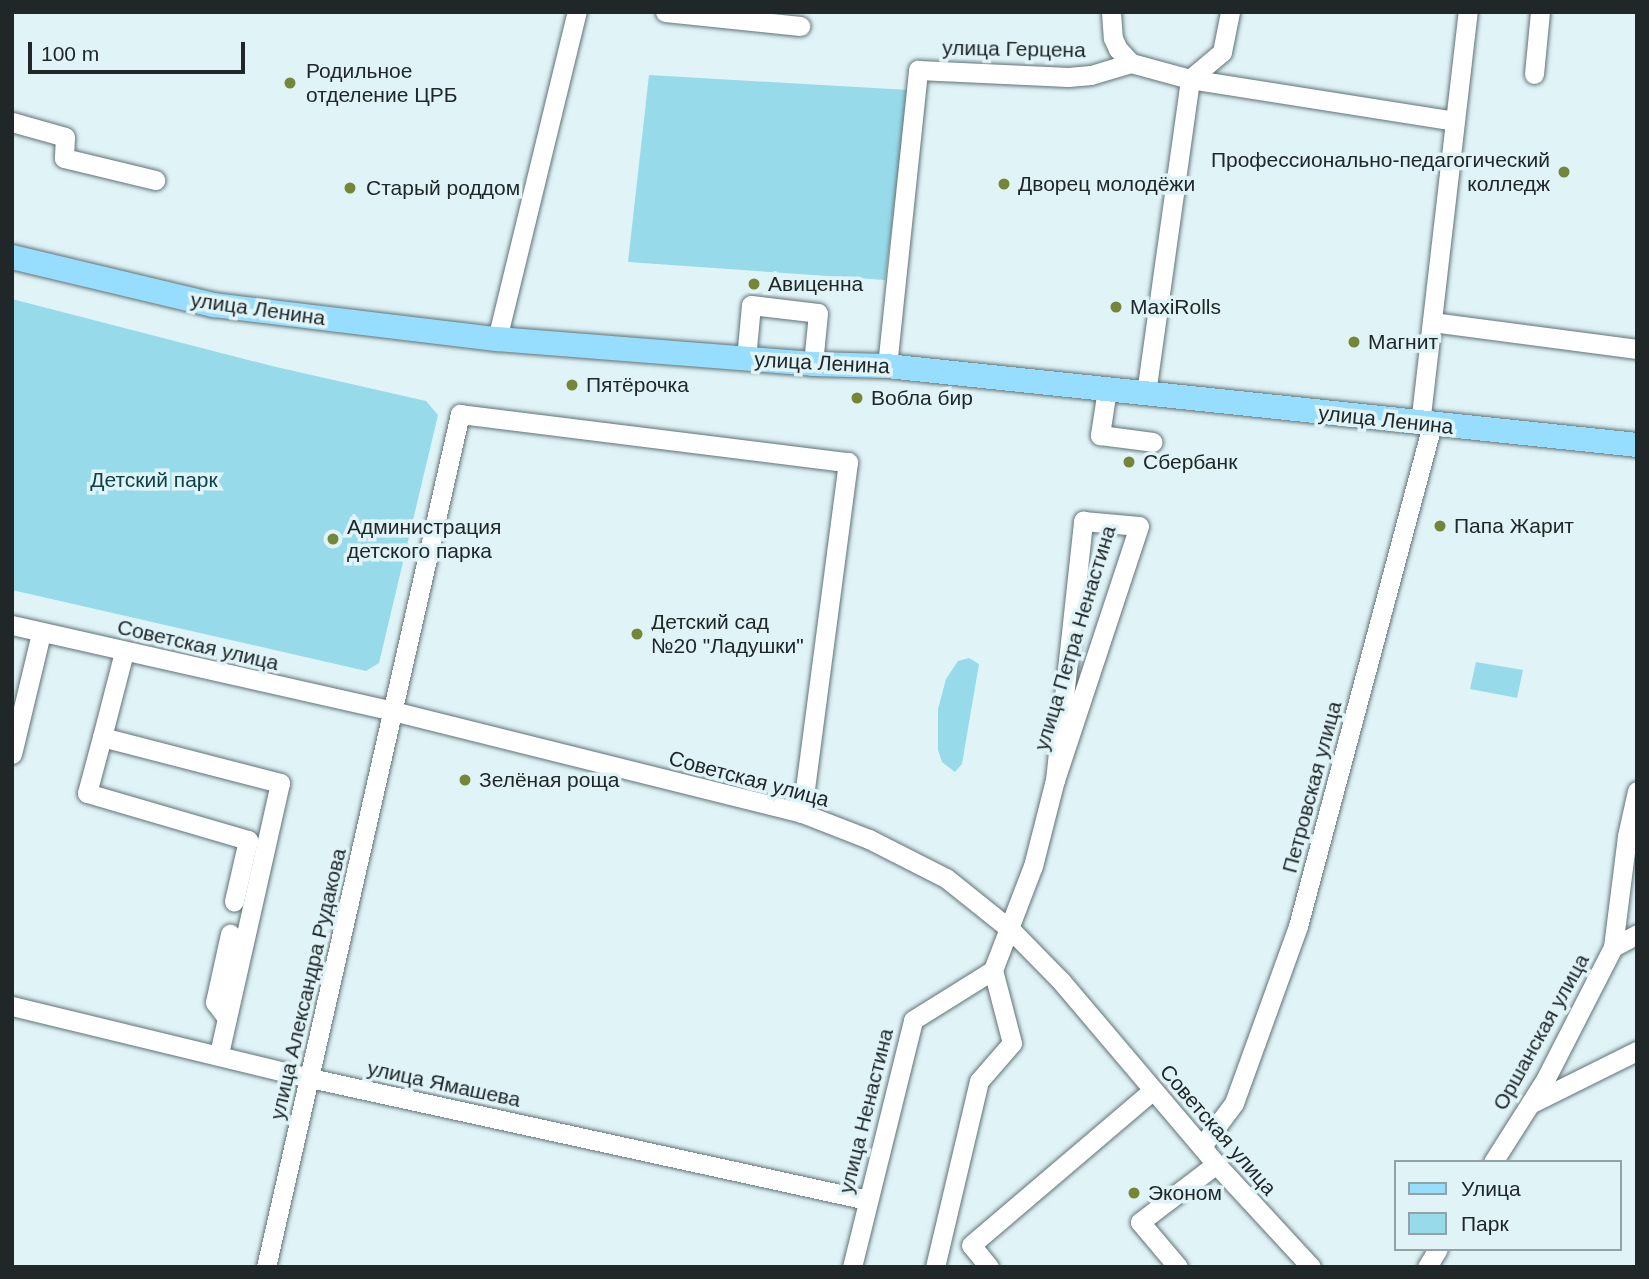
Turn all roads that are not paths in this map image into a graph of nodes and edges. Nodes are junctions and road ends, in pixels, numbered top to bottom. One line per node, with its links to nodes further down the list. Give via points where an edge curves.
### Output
1 (577, 12): 16 (street)
2 (665, 12): 7 (street)
3 (1111, 12): 8 (street, via 1113,38)
4 (1230, 12): 10 (street, via 1222,52)
5 (1468, 12): 12 (street, Петровская улица)
6 (1541, 12): 9 (street)
7 (800, 26)
8 (1131, 63): 10 (street); 20 (street, улица Герцена, via 1068,77 918,70)
9 (1534, 74)
10 (1191, 79): 12 (street); 22 (street)
11 (12, 121): 13 (street, via 65,137 64,158)
12 (1455, 121): 15 (street, Петровская улица)
13 (155, 180)
14 (12, 257): 16 (main road, улица Ленина, via 214,305)
15 (1432, 322): 17 (street); 23 (street, Петровская улица)
16 (497, 339): 18 (main road, улица Ленина)
17 (1637, 349)
18 (746, 359): 19 (main road, улица Ленина); 19 (street, via 751,305 818,313)
19 (813, 364): 20 (main road, улица Ленина)
20 (887, 366): 21 (main road, улица Ленина)
21 (1107, 389): 22 (main road, улица Ленина); 24 (street, via 1100,435)
22 (1146, 393): 23 (main road, улица Ленина)
23 (1426, 424): 25 (main road, улица Ленина); 48 (street, Петровская улица, via 1298,926 1234,1103)
24 (1153, 442)
25 (1637, 445)
26 (12, 625): 27 (street, Советская улица)
27 (41, 633): 28 (street, Советская улица); 31 (street)
28 (124, 652): 29 (street, Советская улица); 30 (street)
29 (393, 711): 34 (street, Советская улица); 34 (street, улица Александра Рудакова, via 460,414 848,462); 45 (street, улица Александра Рудакова)
30 (102, 737): 35 (street, via 87,793 248,840); 42 (street, via 280,783)
31 (12, 754)
32 (1055, 780): 32 (street, улица Петра Ненастина, via 1083,521 1139,526 1093,666); 36 (street, улица Петра Ненастина)
33 (1637, 791): 39 (street)
34 (802, 813): 36 (street, Советская улица, via 869,839 946,878)
35 (234, 901)
36 (1011, 930): 40 (street); 46 (street, Советская улица, via 1061,981)
37 (230, 934): 42 (street, via 215,1002)
38 (1637, 934): 39 (street, Оршанская улица)
39 (1613, 947): 47 (street, Оршанская улица)
40 (993, 971): 51 (street, улица Ненастина, via 913,1020); 55 (street, via 1012,1043 979,1082)
41 (12, 1006): 44 (street, улица Ямашева)
42 (227, 1018): 44 (street)
43 (1637, 1051): 47 (street)
44 (219, 1054): 45 (street, улица Ямашева)
45 (310, 1078): 51 (street, улица Ямашева); 53 (street, улица Александра Рудакова)
46 (1153, 1090): 48 (street, Советская улица); 56 (street, via 971,1245)
47 (1529, 1105): 49 (street, Оршанская улица)
48 (1202, 1146): 50 (street, Советская улица)
49 (1494, 1160)
50 (1216, 1164): 57 (street, via 1140,1223); 58 (street, Советская улица)
51 (867, 1200): 54 (street, улица Ненастина)
52 (1437, 1251): 59 (street)
53 (266, 1267)
54 (852, 1267)
55 (935, 1267)
56 (989, 1267)
57 (1178, 1267)
58 (1311, 1267)
59 (1427, 1267)

